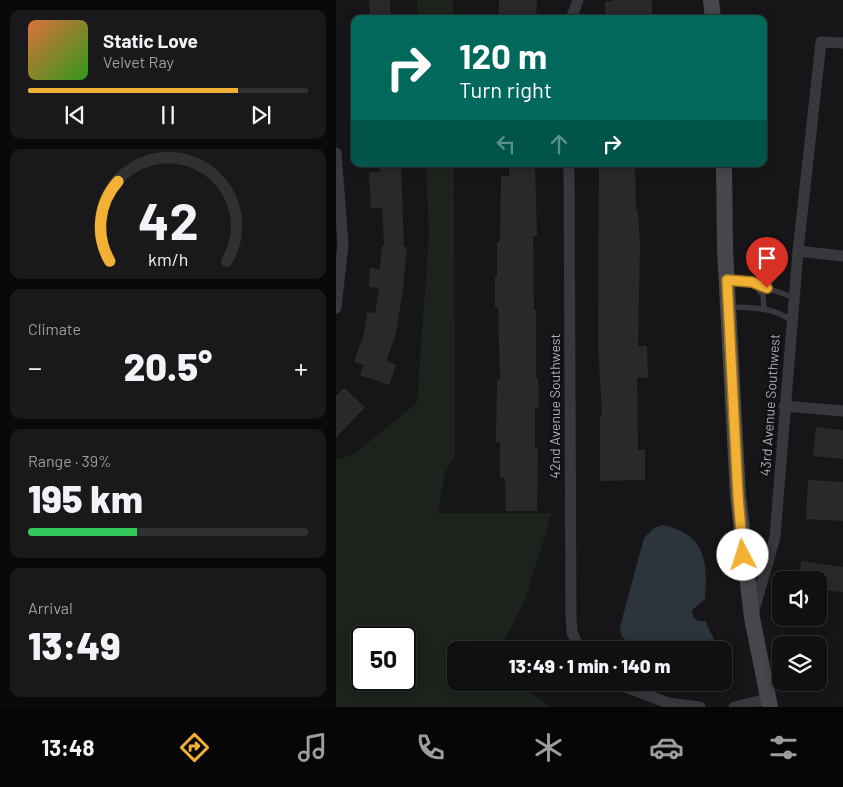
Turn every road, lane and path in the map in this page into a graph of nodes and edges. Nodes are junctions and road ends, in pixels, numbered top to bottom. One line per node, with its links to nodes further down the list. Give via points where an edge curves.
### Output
1 (578, 0): 3 (street)
2 (711, 0): 4 (main road)
3 (572, 15)
4 (713, 15)
5 (843, 43): 9 (street, 43rd Avenue Southwest, via 821,42)
6 (336, 153): 15 (street, via 343,244)
7 (569, 167): 21 (street, 42nd Avenue Southwest, via 572,625)
8 (724, 167): 11 (main road)
9 (798, 250): 10 (street); 13 (street, 43rd Avenue Southwest)
10 (843, 256)
11 (727, 280): 12 (lane); 14 (main road)
12 (754, 284): 13 (lane); 16 (lane, via 763,295)
13 (794, 297): 17 (street, 43rd Avenue Southwest)
14 (728, 307): 16 (lane); 20 (main road, via 738,496)
15 (336, 308)
16 (764, 308): 17 (lane)
17 (791, 320): 18 (street, 43rd Avenue Southwest)
18 (784, 406): 19 (street); 20 (street, 43rd Avenue Southwest, via 775,537)
19 (843, 411)
20 (752, 618): 23 (main road)
21 (577, 641)
22 (637, 691): 24 (street, via 668,703)
23 (769, 703): 25 (street)
24 (700, 707)
25 (734, 707)

